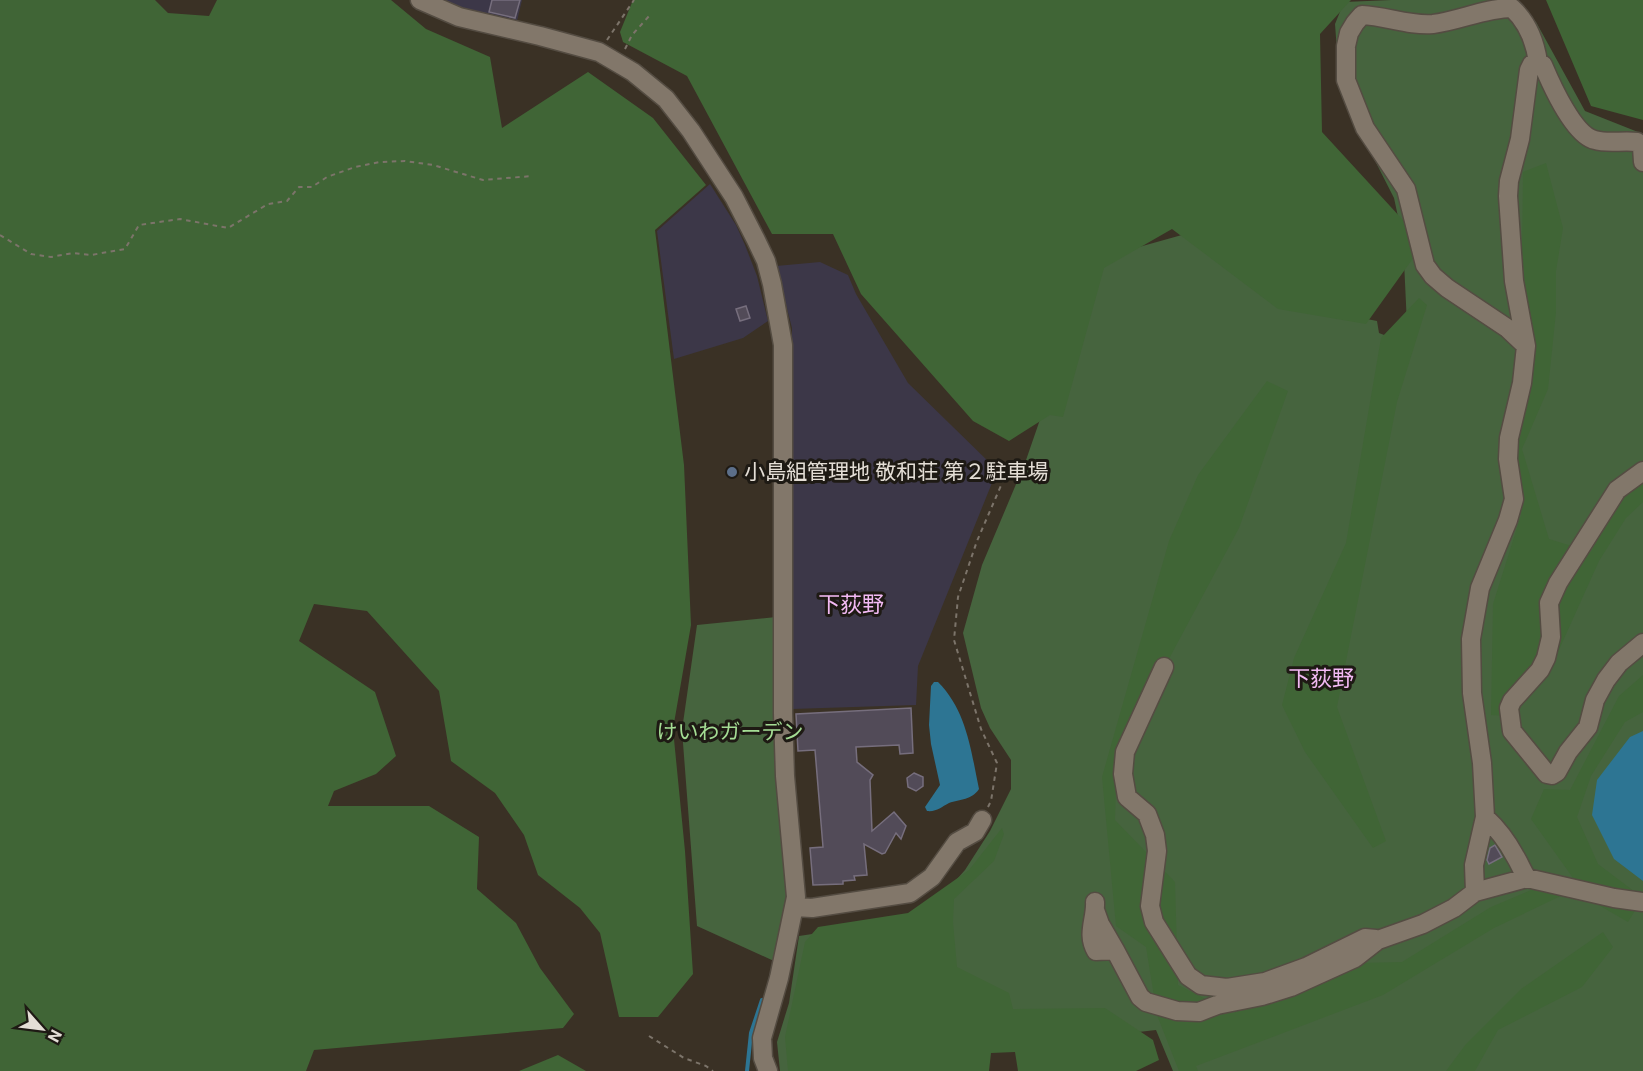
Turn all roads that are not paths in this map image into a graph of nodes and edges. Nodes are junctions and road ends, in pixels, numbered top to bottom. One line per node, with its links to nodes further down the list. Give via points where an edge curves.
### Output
1 (420, 0): 14 (street, via 459,16 599,52 651,85 691,131 734,197 766,261 783,345 784,765 795,876)
2 (1538, 62): 3 (street, via 1566,110 1589,139 1636,142 1642,147); 4 (street, via 1529,70 1520,139 1509,181 1514,281); 4 (street, via 1522,17 1512,8 1424,24 1362,15 1349,33 1346,46 1346,80 1365,128 1406,189 1425,265 1447,288 1507,328)
3 (1643, 162)
4 (1526, 346): 8 (street, via 1509,438 1514,499 1480,588 1471,639 1472,693)
5 (1643, 471): 6 (street, via 1617,490 1558,583 1549,603 1551,637 1546,658 1509,708 1512,731 1547,774 1557,772 1588,726 1595,700 1618,663)
6 (1643, 643)
7 (1164, 667): 15 (street, via 1125,752 1122,774 1127,797 1147,814 1155,835 1150,906 1154,922 1188,976 1201,985 1249,986 1294,972 1365,938)
8 (1485, 817): 10 (street, via 1508,844); 11 (street, via 1474,866)
9 (982, 820): 14 (street, via 975,832 957,842 932,877 910,893 812,908)
10 (1527, 878): 11 (street); 12 (street)
11 (1475, 892): 15 (street, via 1423,924)
12 (1643, 902)
13 (1095, 906): 15 (street, via 1091,929 1096,951 1115,950 1140,997 1177,1011 1199,1012 1291,987 1355,958)
14 (794, 907): 16 (street, via 762,1038)
15 (1378, 940)
16 (768, 1071)

